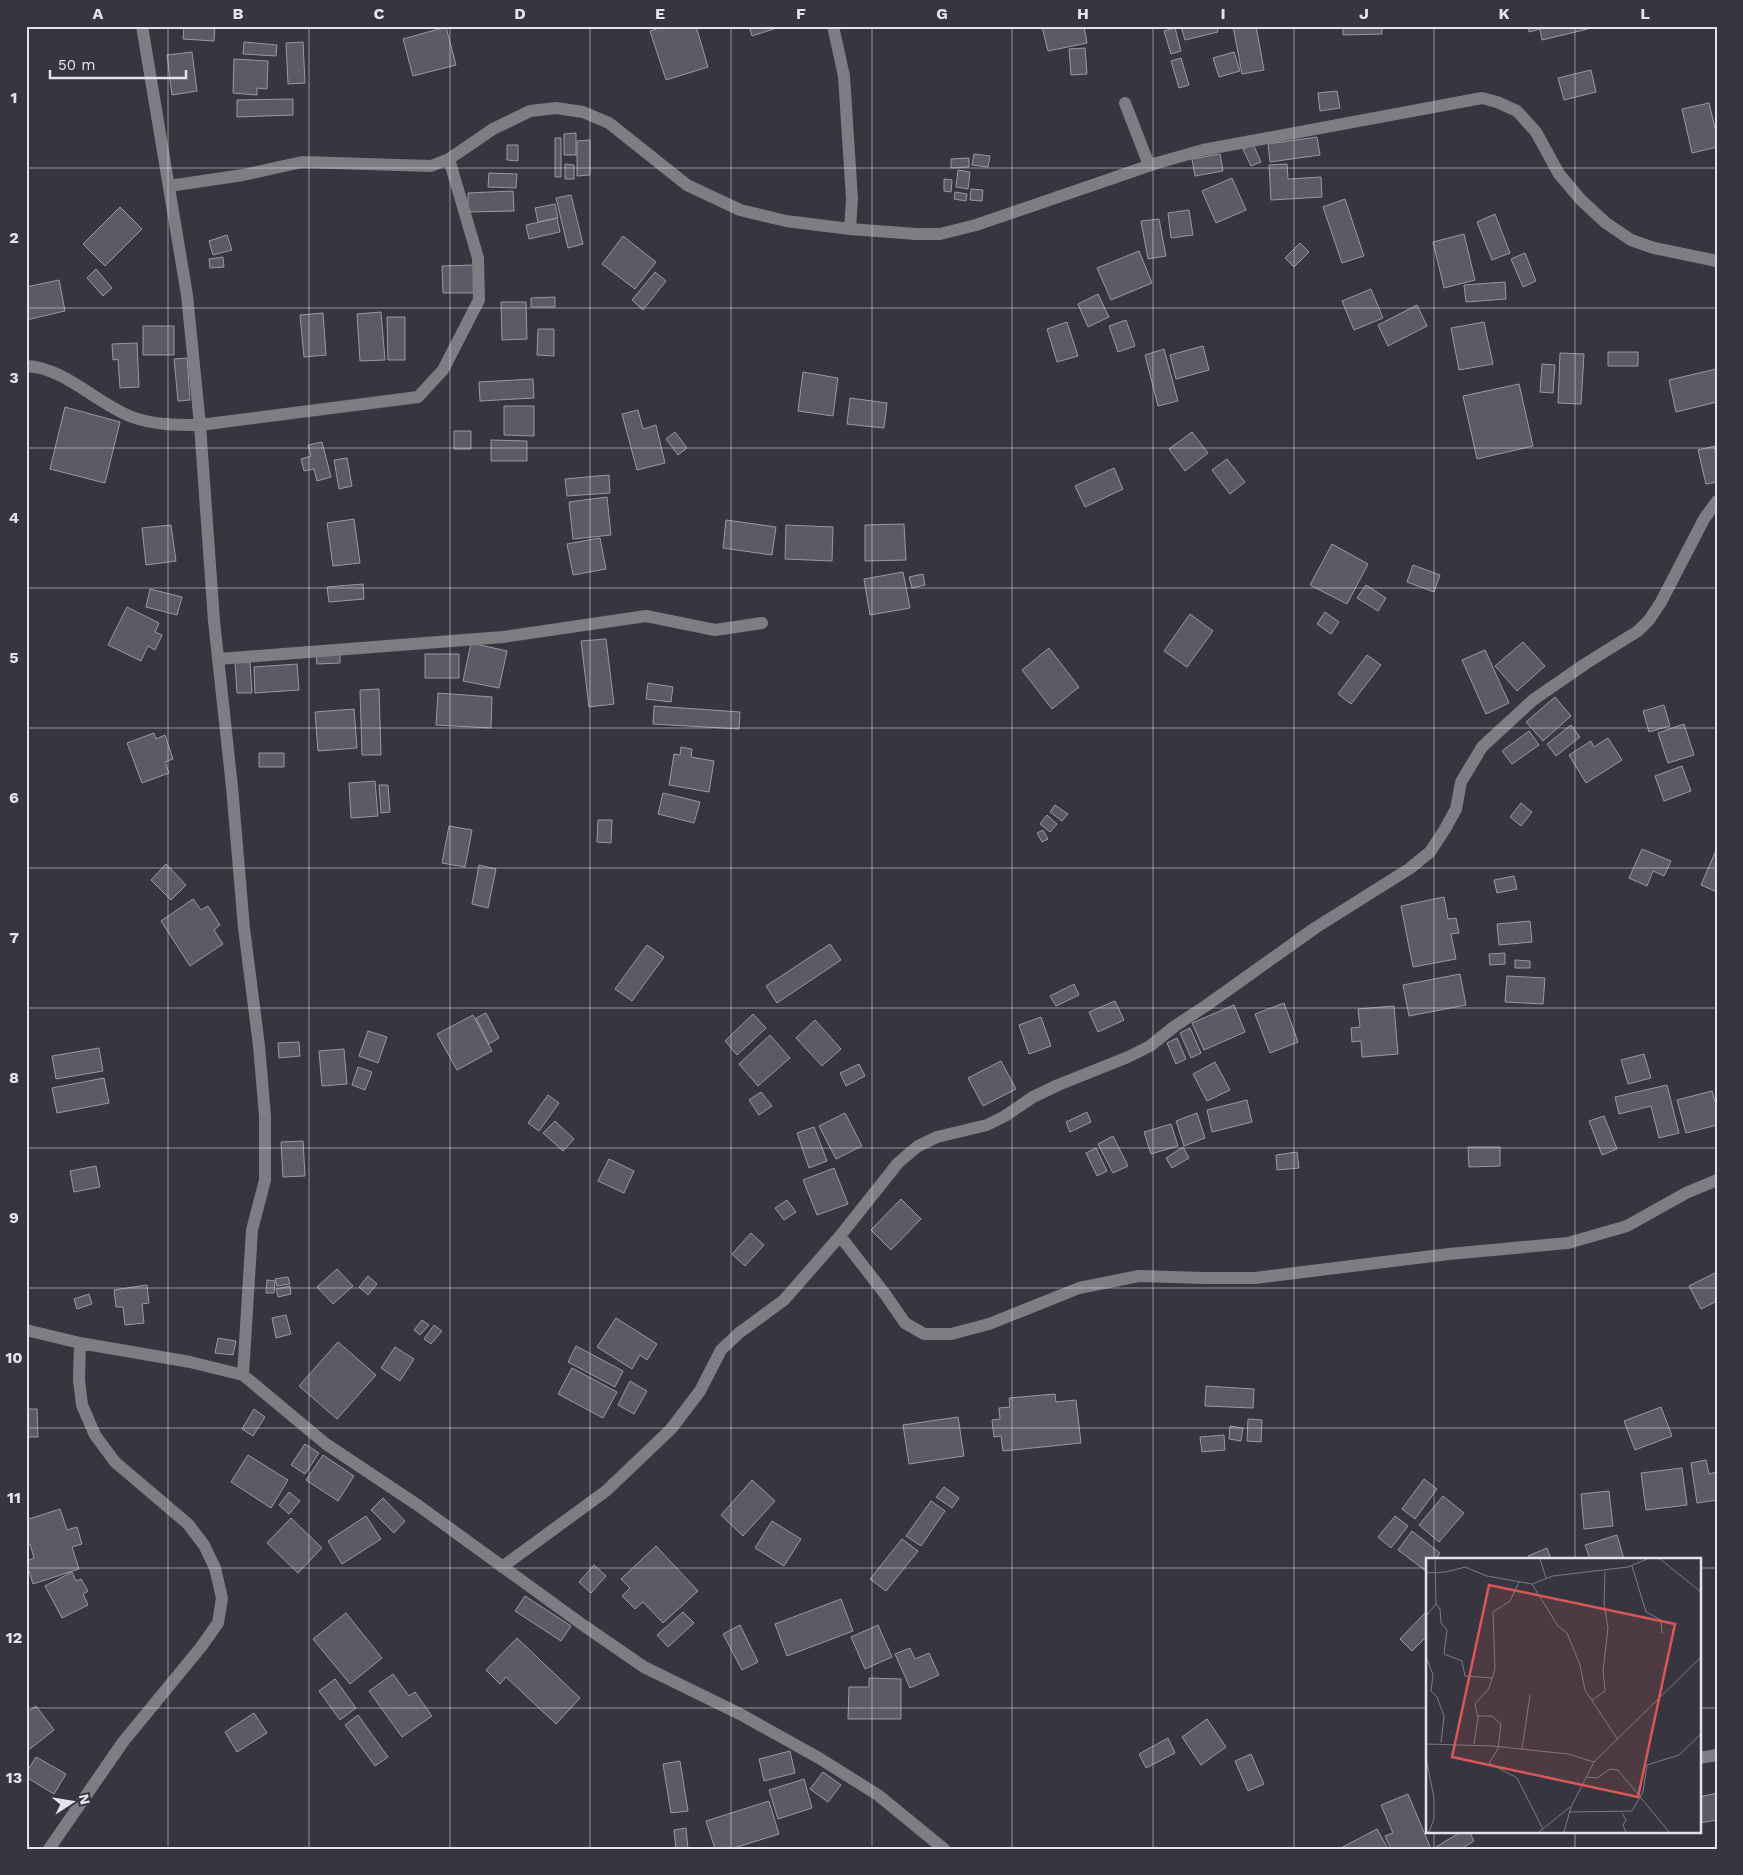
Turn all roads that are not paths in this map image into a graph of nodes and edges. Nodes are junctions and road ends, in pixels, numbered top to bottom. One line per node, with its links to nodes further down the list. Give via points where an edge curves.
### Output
1 (142, 26): 6 (street)
2 (833, 26): 7 (street, via 844,76 852,199)
3 (1125, 103): 5 (street)
4 (449, 159): 6 (street, via 431,166 302,162); 7 (street, via 493,129 530,111 556,108 584,112 610,123 687,185 740,210 786,221); 10 (street, via 478,258 479,300 437,377 418,397)
5 (1149, 165): 7 (street, via 976,225 940,234); 8 (street, via 1256,139 1482,98 1517,111 1536,132 1559,174 1606,223 1631,240 1654,248)
6 (169, 186): 10 (street, via 187,295)
7 (850, 230)
8 (1717, 261)
9 (26, 366): 10 (street, via 62,377 130,417 149,423)
10 (200, 425): 13 (street)
11 (1717, 501): 15 (street, via 1649,620 1638,631 1533,700 1482,747 1461,782 1456,808 1430,852 1409,869 1314,928 1150,1046 1033,1097 987,1125 937,1137 918,1146 898,1163)
12 (762, 623): 13 (street, via 715,630 646,616 503,636)
13 (218, 659): 18 (street, via 265,1116 265,1180 252,1230)
14 (1717, 1180): 15 (street, via 1686,1193 1627,1226 1568,1242 1255,1278 1140,1276 1079,1288 989,1324 951,1334 924,1334 906,1323)
15 (840, 1236): 19 (street, via 784,1300 721,1350 700,1391 671,1429 606,1491)
16 (26, 1330): 17 (street)
17 (80, 1343): 18 (street, via 190,1362); 22 (street, via 82,1405 95,1435 115,1462 188,1524 204,1545 215,1568 222,1598 218,1623 123,1742)
18 (243, 1375): 19 (street, via 326,1444)
19 (502, 1567): 23 (street, via 644,1667 740,1714 819,1758 878,1796)
20 (1717, 1755): 21 (street)
21 (1700, 1758)
22 (49, 1849)
23 (944, 1849)

